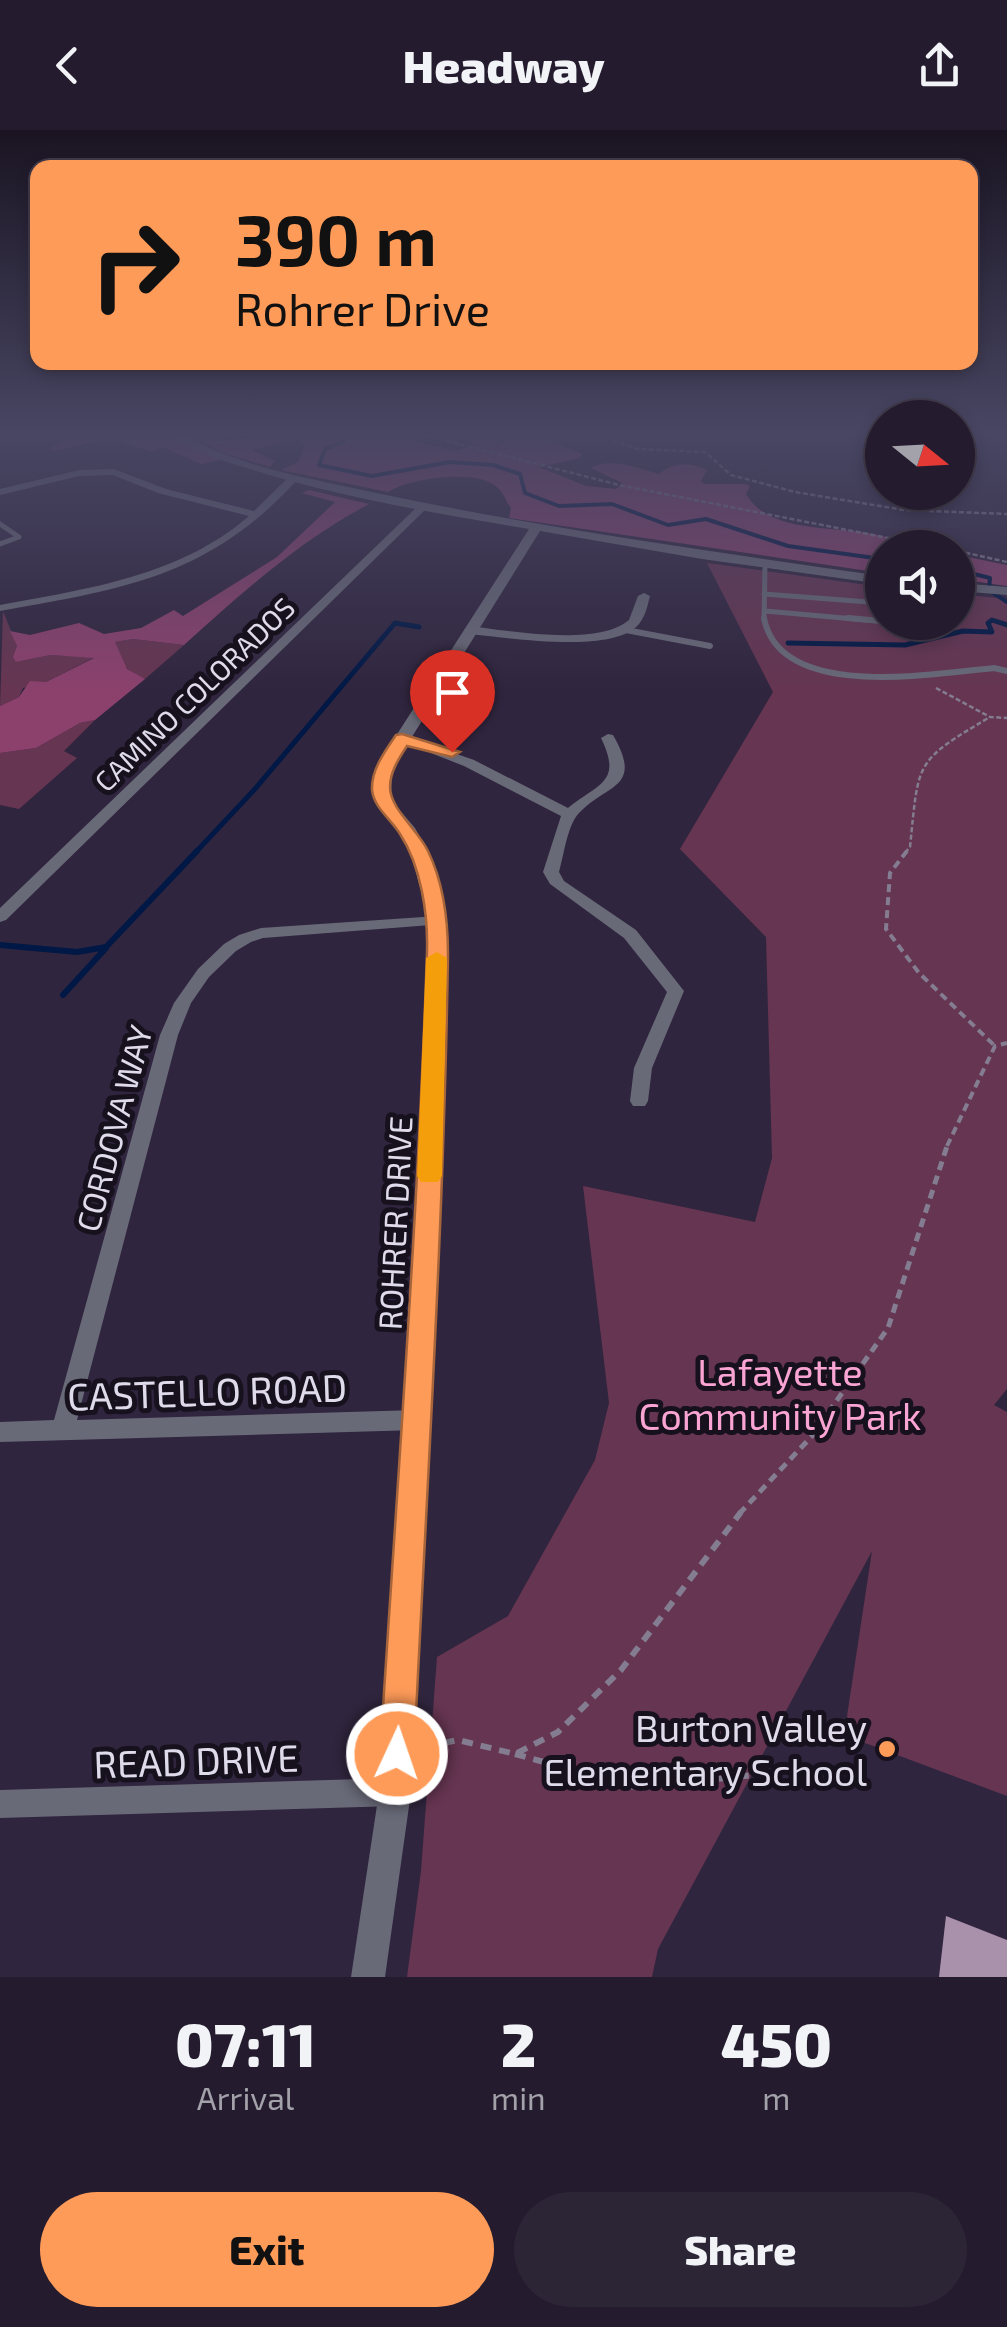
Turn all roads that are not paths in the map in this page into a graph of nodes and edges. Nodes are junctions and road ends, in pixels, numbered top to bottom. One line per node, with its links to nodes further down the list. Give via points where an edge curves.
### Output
1 (247, 521): 14 (street, via 234,534 144,575)
2 (408, 521): 24 (street, CAMINO COLORADOS)
3 (499, 521): 5 (street)
4 (0, 524): 6 (lane, via 19,537)
5 (536, 528): 7 (street); 17 (street, ROHRER DRIVE)
6 (0, 544)
7 (765, 565): 8 (street); 11 (lane)
8 (865, 578)
9 (975, 588): 10 (street)
10 (1007, 591)
11 (764, 594): 13 (lane); 15 (lane)
12 (644, 596): 18 (street)
13 (865, 602)
14 (0, 608)
15 (765, 611): 16 (lane); 20 (lane, via 776,650 801,664 864,675)
16 (865, 620)
17 (470, 630): 18 (street, via 543,637); 22 (street, ROHRER DRIVE)
18 (626, 630): 19 (lane)
19 (710, 646)
20 (1007, 671)
21 (608, 738): 23 (street, via 619,756 617,774 606,791)
22 (402, 739): 23 (street, via 452,752); 25 (street, ROHRER DRIVE, via 384,769 383,800 420,854)
23 (570, 814): 26 (street, via 552,872 558,884 630,934 676,991 644,1068)
24 (3, 911)
25 (438, 922): 27 (street, ROHRER DRIVE); 28 (street, CORDOVA WAY, via 261,933 237,942 201,976 169,1035)
26 (639, 1101)
27 (416, 1420): 28 (street, CASTELLO ROAD); 30 (street, ROHRER DRIVE)
28 (63, 1430): 29 (street, CASTELLO ROAD)
29 (0, 1432)
30 (395, 1792): 31 (street, READ DRIVE); 32 (street, ROHRER DRIVE)
31 (0, 1804)
32 (368, 1977)

